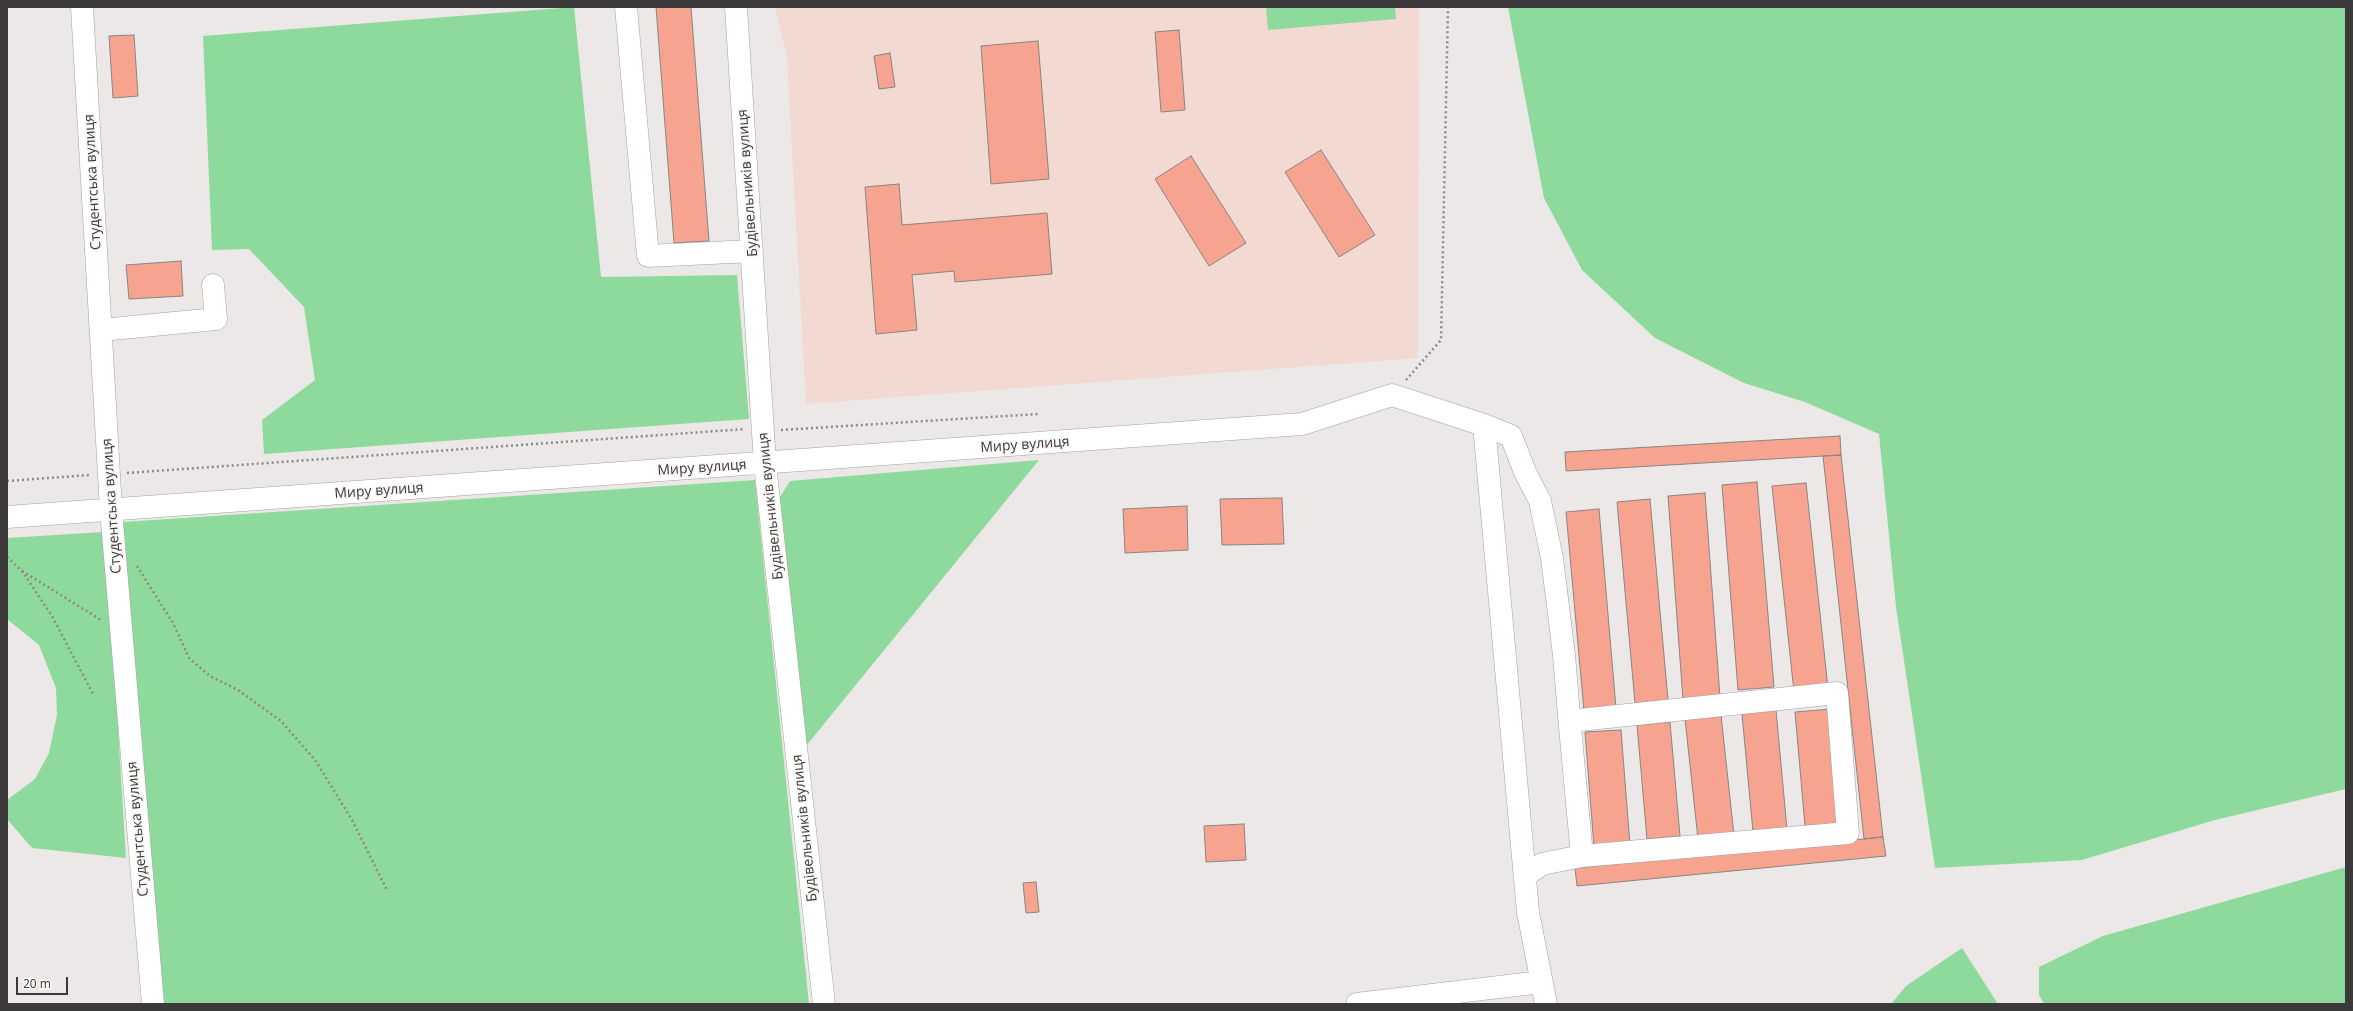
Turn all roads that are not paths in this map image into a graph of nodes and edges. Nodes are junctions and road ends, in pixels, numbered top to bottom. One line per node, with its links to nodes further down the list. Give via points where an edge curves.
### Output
1 (82, 7): 6 (street, Студентська вулиця)
2 (626, 7): 4 (street, via 648,256)
3 (736, 7): 4 (street, Будівельників вулиця)
4 (752, 251): 8 (street, Будівельників вулиця)
5 (213, 285): 6 (street, via 216,319)
6 (101, 330): 9 (street, Студентська вулиця)
7 (1484, 425): 8 (street, Миру вулиця, via 1392,395 1302,424); 11 (street, via 1511,436 1540,501 1553,565); 13 (street)
8 (766, 464): 9 (street, Миру вулиця); 16 (street, Будівельників вулиця)
9 (112, 510): 10 (street, Миру вулиця); 15 (street, Студентська вулиця)
10 (7, 517)
11 (1570, 721): 12 (street); 12 (street, via 1837,693 1848,833)
12 (1582, 856): 13 (street, via 1542,864)
13 (1525, 876): 14 (street, via 1528,912)
14 (1541, 982): 17 (street); 18 (street)
15 (153, 1004)
16 (824, 1004)
17 (1357, 1004)
18 (1546, 1004)

